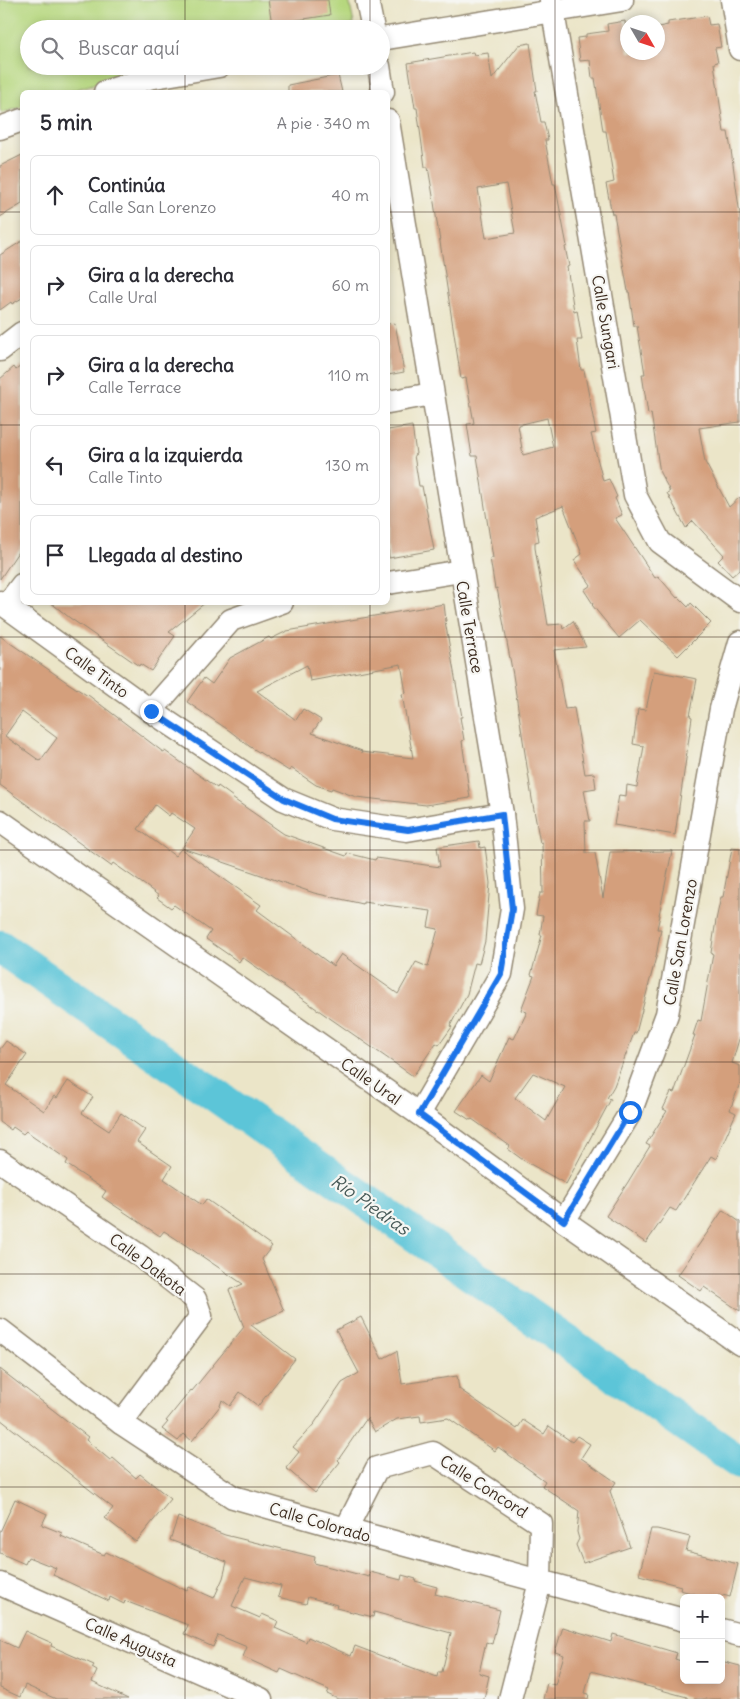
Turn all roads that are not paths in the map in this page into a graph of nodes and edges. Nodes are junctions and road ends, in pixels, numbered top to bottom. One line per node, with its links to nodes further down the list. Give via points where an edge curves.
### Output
1 (367, 0): 5 (street)
2 (622, 0): 4 (street)
3 (732, 0): 7 (street)
4 (552, 6): 6 (street); 23 (street, Calle Sungari, via 635,495 660,542)
5 (371, 20)
6 (390, 37)
7 (740, 49)
8 (166, 75): 10 (street)
9 (380, 75): 11 (street)
10 (111, 90)
11 (383, 90)
12 (20, 121): 13 (street)
13 (0, 128)
14 (390, 148): 15 (street, Calle Terrace)
15 (395, 218): 18 (street, Calle Terrace)
16 (20, 335): 17 (street)
17 (0, 350)
18 (432, 394): 19 (street); 20 (street, Calle Terrace)
19 (390, 402)
20 (461, 571): 21 (street); 28 (street, Calle Terrace)
21 (390, 583)
22 (20, 587): 24 (street)
23 (740, 601)
24 (3, 604): 27 (street, Calle Tinto)
25 (274, 605): 27 (street, via 231,620)
26 (740, 642): 32 (street, Calle San Lorenzo, via 721,709 667,1014 630,1112)
27 (151, 711): 28 (street, Calle Tinto, via 284,799 332,819 408,830)
28 (502, 814): 30 (street, Calle Terrace, via 512,909 501,974)
29 (0, 821): 30 (street, Calle Ural)
30 (419, 1114): 32 (street, Calle Ural)
31 (0, 1161): 35 (street, Calle Dakota, via 140,1256 195,1299 200,1316)
32 (564, 1221): 34 (street, Calle Ural)
33 (0, 1330): 35 (street, Calle Colorado)
34 (740, 1344)
35 (121, 1423): 36 (street, Calle Colorado, via 232,1497)
36 (346, 1529): 37 (street, Calle Colorado); 37 (street, Calle Concord, via 376,1468 433,1453 541,1524)
37 (540, 1582): 39 (street, Calle Colorado); 43 (street)
38 (0, 1584): 42 (street, Calle Augusta)
39 (680, 1619)
40 (725, 1631): 41 (street)
41 (740, 1635)
42 (261, 1699)
43 (510, 1699)

